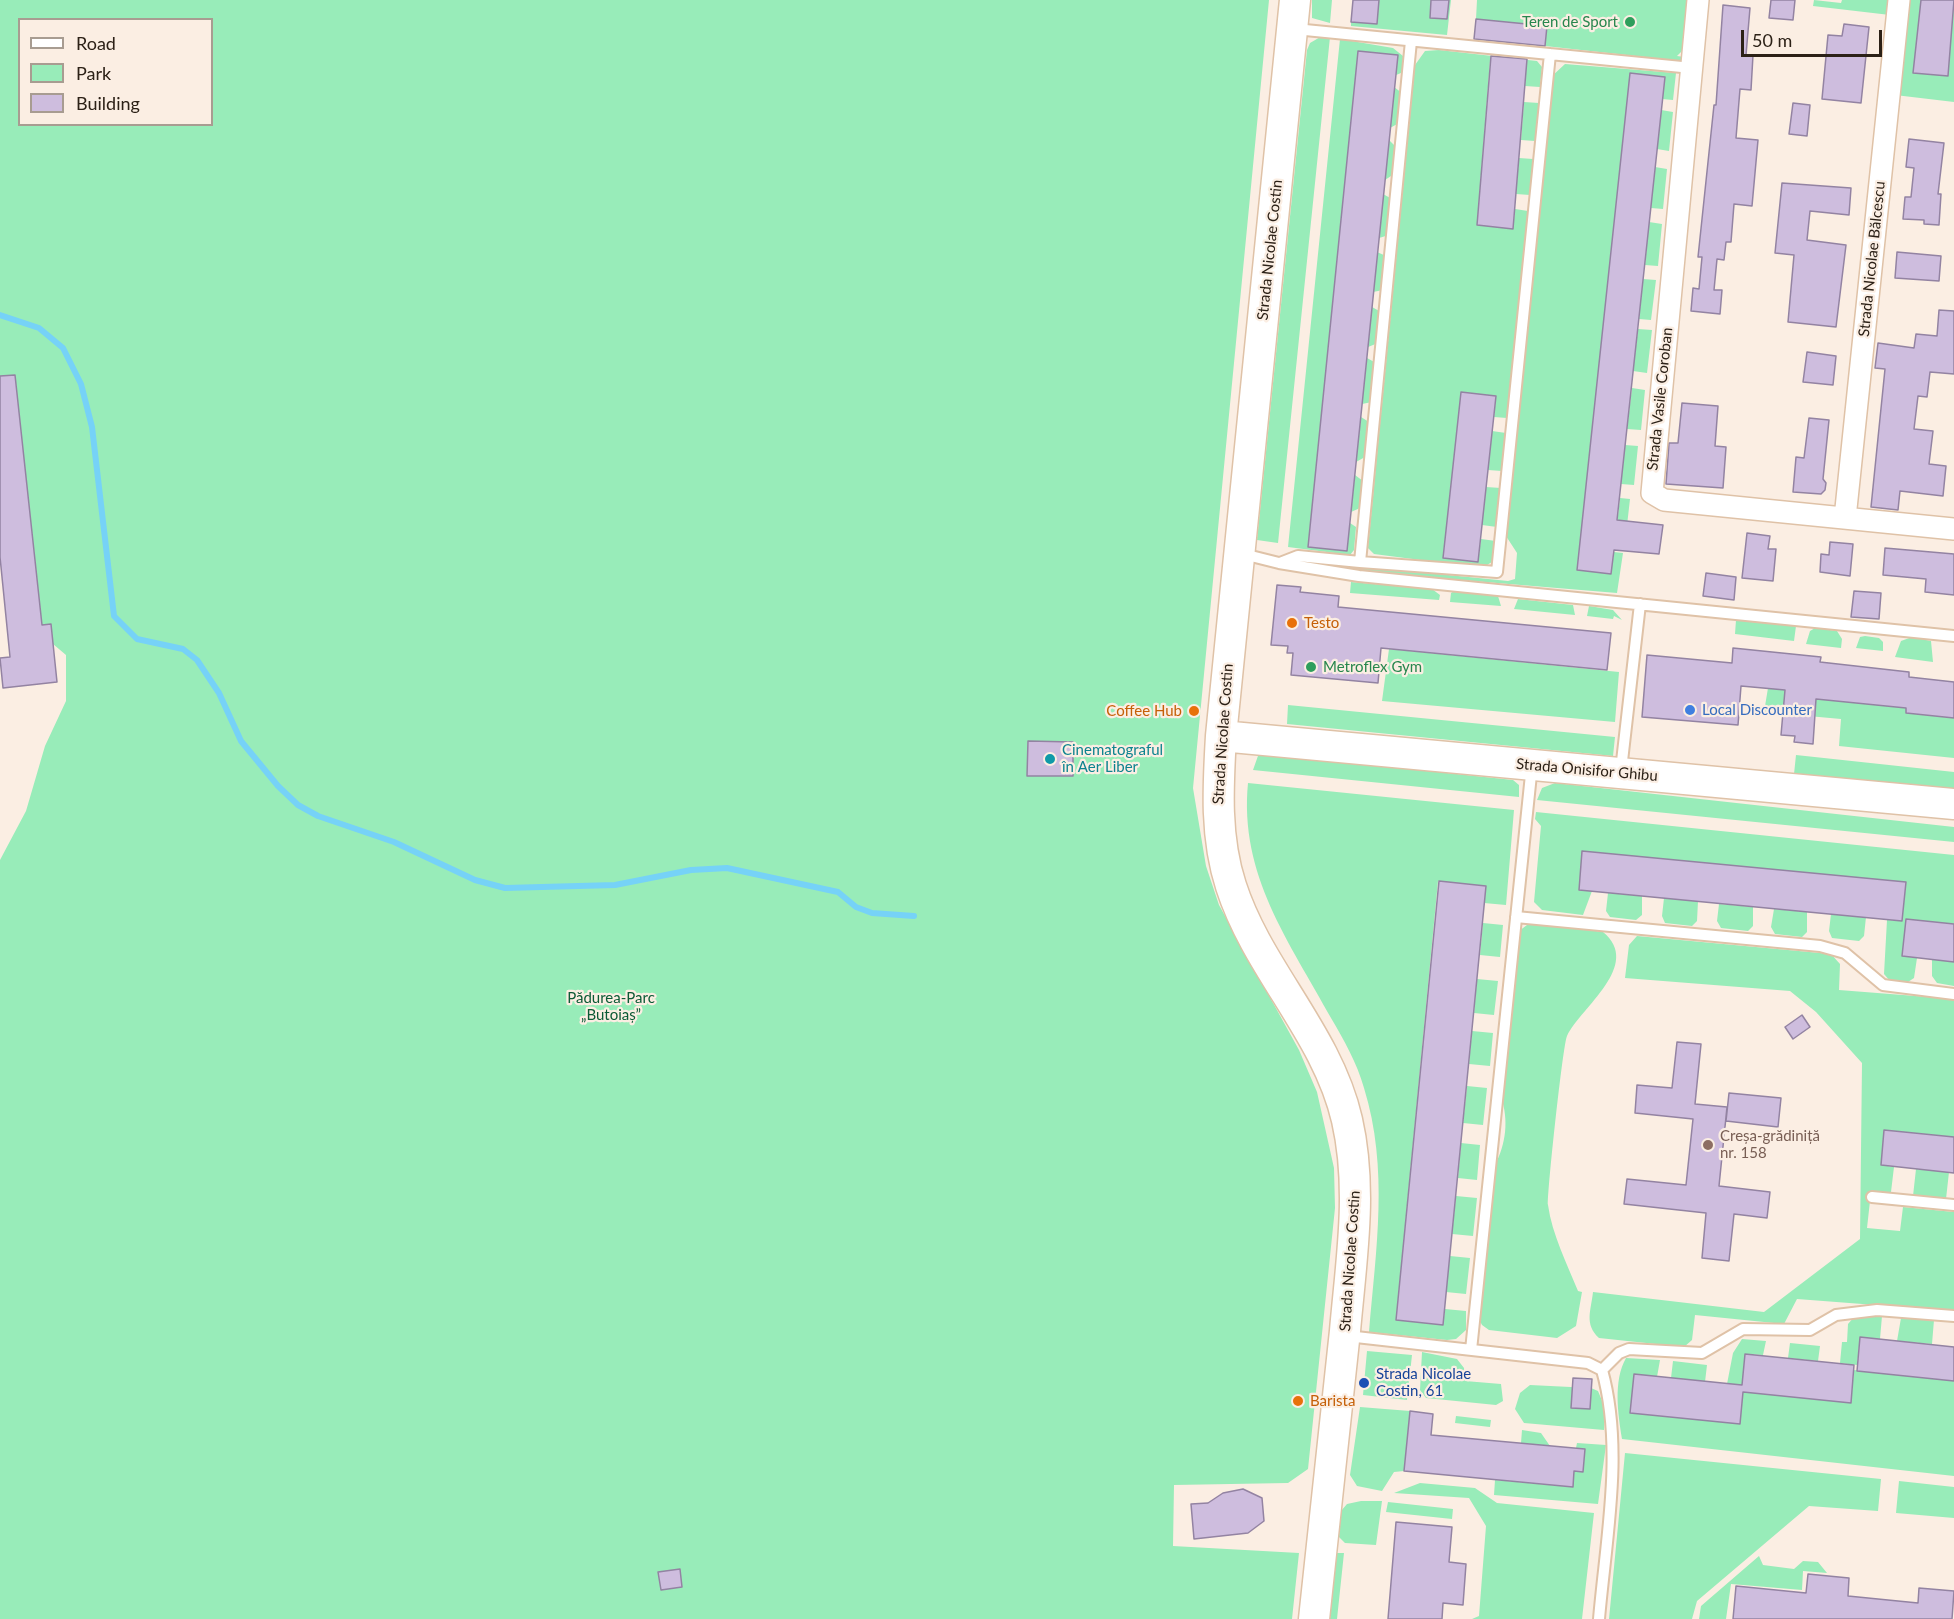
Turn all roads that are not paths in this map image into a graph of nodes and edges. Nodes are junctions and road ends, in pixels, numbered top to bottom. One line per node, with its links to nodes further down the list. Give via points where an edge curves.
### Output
1 (1698, 0): 6 (street, Strada Vasile Coroban)
2 (1899, 0): 7 (street, Strada Nicolae Bălcescu)
3 (1293, 15): 4 (lane); 9 (main road, Strada Nicolae Costin)
4 (1412, 41): 5 (lane); 10 (lane)
5 (1550, 54): 6 (lane); 10 (lane, via 1497,572)
6 (1692, 68): 7 (street, Strada Vasile Coroban, via 1652,493 1664,500)
7 (1845, 518): 8 (street, Strada Vasile Coroban)
8 (1954, 528)
9 (1239, 553): 11 (lane); 14 (main road, Strada Nicolae Costin)
10 (1360, 562): 11 (lane, via 1298,556)
11 (1279, 563): 12 (lane, via 1359,576)
12 (1640, 604): 13 (lane); 16 (lane)
13 (1954, 636)
14 (1221, 736): 15 (main road, Strada Onisifor Ghibu); 23 (main road, Strada Nicolae Costin, via 1218,822 1231,887 1257,942 1326,1061 1347,1119 1356,1197)
15 (1532, 765): 16 (main road, Strada Onisifor Ghibu); 18 (lane)
16 (1621, 774): 17 (main road, Strada Onisifor Ghibu)
17 (1954, 804)
18 (1516, 916): 19 (lane, via 1820,946 1845,953 1883,985); 24 (lane)
19 (1954, 994)
20 (1872, 1197): 21 (lane)
21 (1954, 1205)
22 (1954, 1316): 25 (lane, via 1877,1310 1836,1315 1810,1330 1743,1329 1702,1353 1629,1348)
23 (1344, 1336): 24 (lane); 26 (main road, Strada Nicolae Costin)
24 (1471, 1350): 25 (lane, via 1588,1363)
25 (1602, 1370): 27 (lane, via 1610,1397 1614,1443)
26 (1314, 1619)
27 (1599, 1619)

